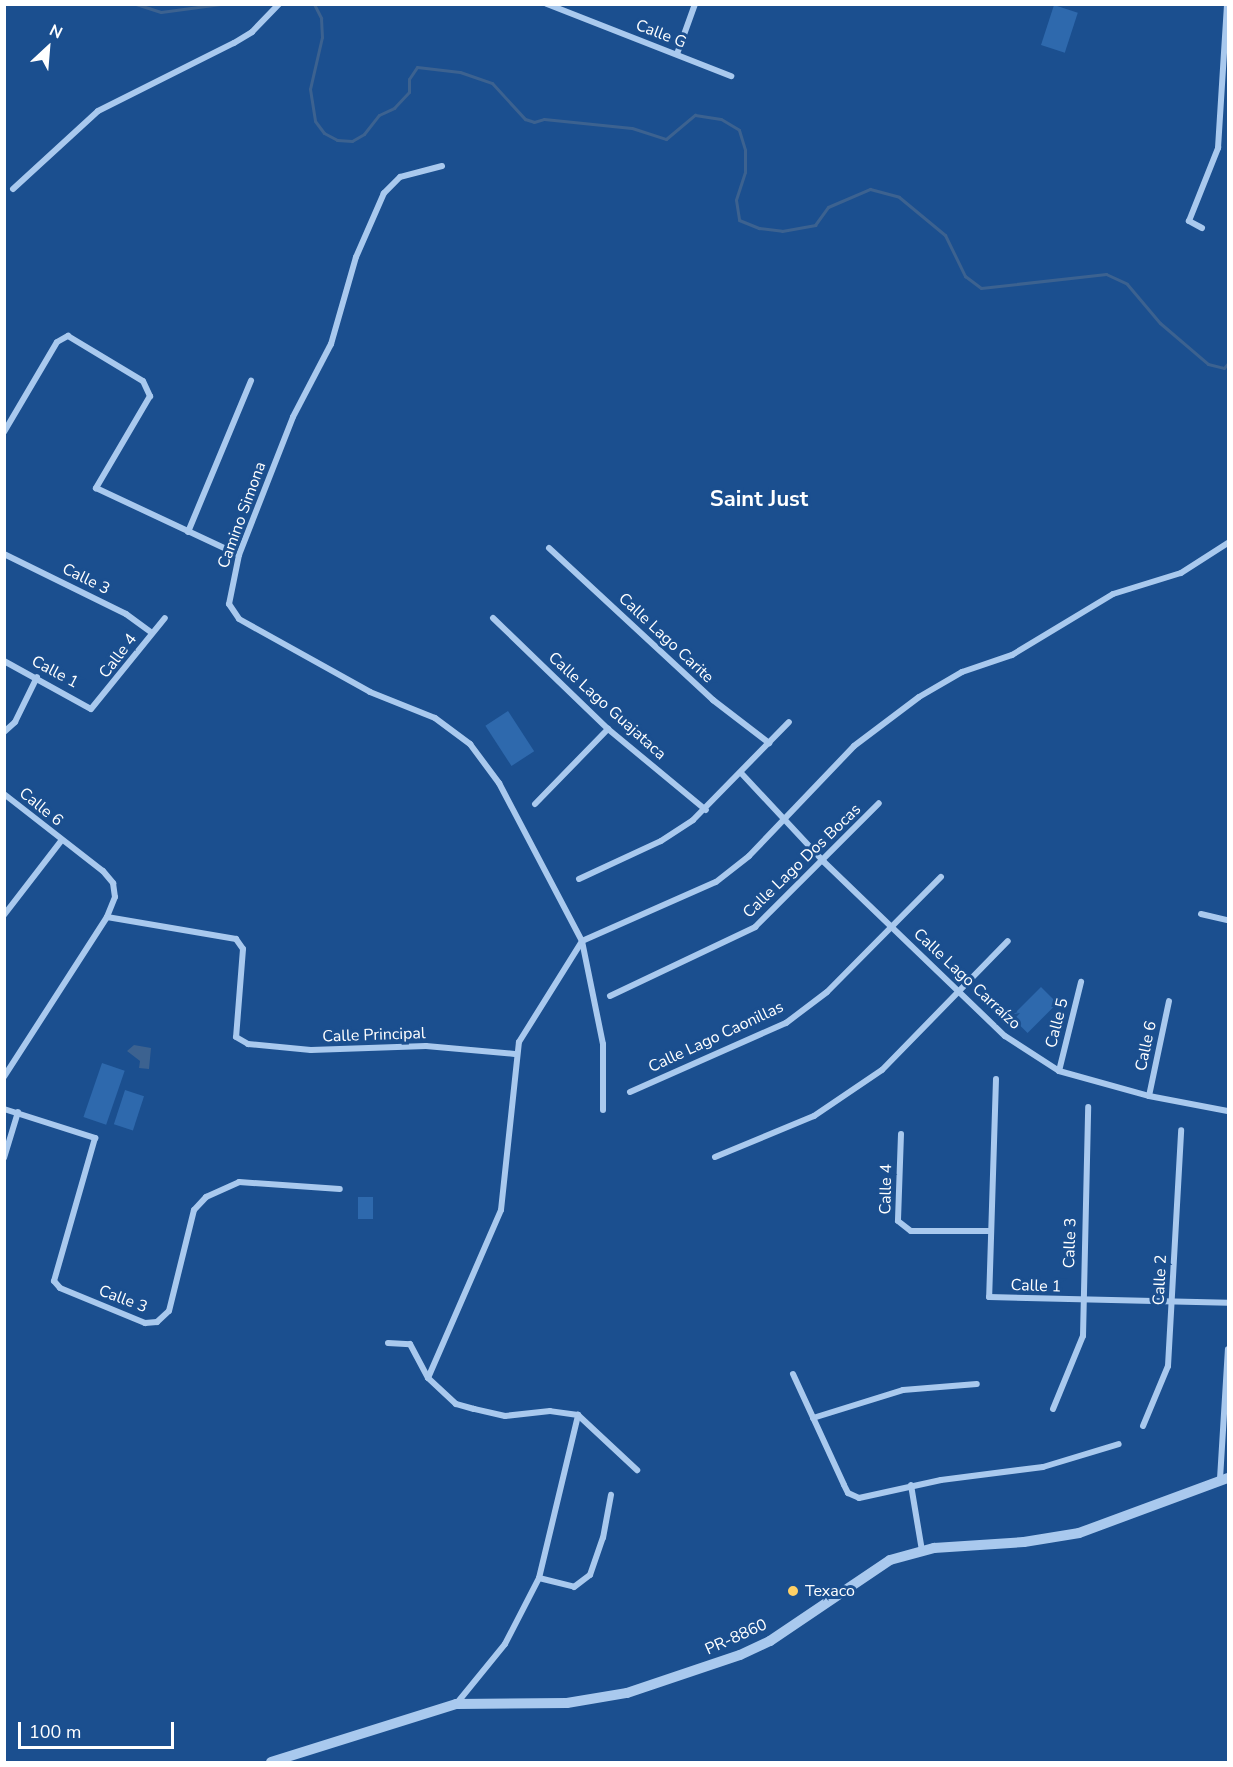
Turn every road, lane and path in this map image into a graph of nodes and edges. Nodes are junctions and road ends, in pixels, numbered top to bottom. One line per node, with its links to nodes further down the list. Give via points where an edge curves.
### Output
1 (279, 4): 8 (street, via 252,32 234,43 98,111)
2 (547, 4): 5 (street, Calle G)
3 (695, 4): 5 (street)
4 (1227, 4): 9 (street, via 1218,148 1189,221)
5 (677, 54): 6 (street, Calle G)
6 (731, 76)
7 (442, 166): 16 (street, Camino Simona, via 400,177 384,193 356,257 331,344 293,417)
8 (13, 189)
9 (1202, 228)
10 (251, 381): 12 (street)
11 (4, 432): 12 (street, via 57,342 68,336 143,381 150,396 96,488)
12 (188, 532): 16 (street)
13 (1228, 543): 32 (street, via 1181,573 1113,594 1012,655 962,672 920,697 854,746)
14 (549, 548): 26 (street, Calle Lago Carite, via 713,700)
15 (4, 554): 19 (street, Calle 3, via 126,614)
16 (239, 555): 42 (street, Camino Simona, via 229,604 239,618 370,692 435,718 470,744 499,783)
17 (165, 618): 19 (street, Calle 4)
18 (494, 618): 24 (street, Calle Lago Guajataca)
19 (152, 633): 22 (street, Calle 4)
20 (4, 660): 21 (street, Calle 1)
21 (37, 677): 22 (street, Calle 1); 25 (street, via 15,722)
22 (91, 709)
23 (789, 722): 26 (street)
24 (608, 729): 30 (street); 31 (street, Calle Lago Guajataca)
25 (4, 732)
26 (769, 743): 27 (street)
27 (742, 774): 31 (street); 32 (street, Calle Lago Carraízo)
28 (4, 794): 33 (street, Calle 6)
29 (879, 803): 34 (street, Calle Lago Dos Bocas)
30 (535, 804)
31 (705, 810): 36 (street, via 661,841)
32 (782, 817): 34 (street, Calle Lago Carraízo); 42 (street, via 749,856 716,882)
33 (61, 841): 38 (street); 39 (street, Calle 6, via 103,871 112,883 115,897)
34 (824, 862): 41 (street, Calle Lago Carraízo); 46 (street, Calle Lago Dos Bocas, via 755,927)
35 (941, 877): 41 (street, Calle Lago Caonillas)
36 (579, 879)
37 (1201, 914): 40 (street)
38 (4, 915)
39 (106, 917): 48 (street, Calle Principal, via 236,939 243,950 236,1037 248,1044 311,1050 426,1046); 50 (street, Calle 6)
40 (1228, 920)
41 (891, 927): 45 (street, Calle Lago Carraízo); 52 (street, Calle Lago Caonillas, via 827,992 786,1023)
42 (582, 941): 48 (street, via 524,1031); 56 (street, Camino Simona, via 603,1044)
43 (1008, 941): 45 (street)
44 (1081, 982): 49 (street, Calle 5)
45 (959, 992): 49 (street, Calle Lago Carraízo, via 1005,1036); 62 (street, via 882,1070 814,1116)
46 (610, 996)
47 (1169, 1001): 53 (street, Calle 6)
48 (515, 1054): 71 (street, via 501,1210)
49 (1059, 1071): 53 (street, Calle Lago Carraízo)
50 (4, 1077)
51 (996, 1079): 64 (street, Calle 1)
52 (630, 1092)
53 (1149, 1096): 57 (street, Calle Lago Carraízo)
54 (1088, 1107): 65 (street, Calle 3)
55 (4, 1109): 58 (street, Calle 3)
56 (603, 1110)
57 (1228, 1111)
58 (18, 1113): 61 (street); 63 (street, Calle 3, via 95,1138 54,1281 60,1288 145,1323 157,1322 168,1311 194,1210 206,1197 239,1182)
59 (1180, 1130): 66 (street, Calle 2)
60 (901, 1134): 64 (street, Calle 4, via 898,1221 911,1231)
61 (4, 1158)
62 (715, 1158)
63 (340, 1189)
64 (990, 1232): 65 (street, Calle 1, via 989,1297)
65 (1082, 1301): 66 (street, Calle 1); 73 (street, Calle 3, via 1083,1336)
66 (1173, 1302): 67 (street, Calle 1); 76 (street, Calle 2, via 1168,1366)
67 (1228, 1303)
68 (388, 1343): 71 (street, via 410,1344)
69 (1228, 1348): 79 (street)
70 (793, 1374): 75 (street)
71 (428, 1378): 74 (street, via 456,1404 474,1409 505,1416 550,1411)
72 (976, 1384): 75 (street, via 903,1390)
73 (1053, 1409)
74 (578, 1415): 78 (street); 83 (street)
75 (813, 1418): 80 (street, via 848,1493 859,1498)
76 (1143, 1426)
77 (1119, 1444): 80 (street, via 1043,1467)
78 (637, 1470)
79 (1224, 1479): 82 (street, PR-8860 / PR-8860, via 1079,1533)
80 (911, 1485): 82 (street)
81 (611, 1495): 83 (street, via 603,1538 590,1575 574,1587)
82 (922, 1551): 84 (street, PR-8860 / PR-8860, via 890,1560 770,1641 630,1692 567,1703)
83 (539, 1578): 84 (street, via 506,1644)
84 (456, 1704): 85 (street, PR-8860 / PR-8860)
85 (277, 1761)

